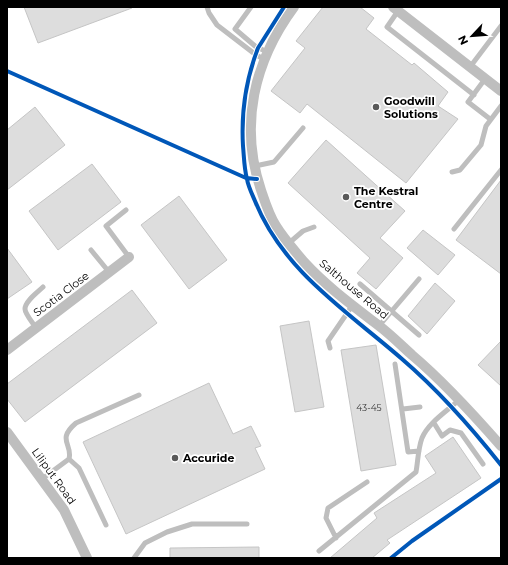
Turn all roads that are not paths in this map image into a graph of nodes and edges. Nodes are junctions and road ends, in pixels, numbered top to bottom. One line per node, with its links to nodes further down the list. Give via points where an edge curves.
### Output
1 (207, 7): 6 (lane, via 217,25 256,55)
2 (251, 7): 6 (lane, via 235,29)
3 (294, 7): 6 (street, Salthouse Road)
4 (396, 9): 7 (street); 10 (lane, via 386,26)
5 (501, 26): 7 (lane)
6 (266, 55): 14 (street, Salthouse Road, via 258,76 250,119)
7 (469, 68): 8 (street)
8 (485, 79): 9 (street); 10 (lane)
9 (501, 92)
10 (474, 95): 12 (lane, via 468,102)
11 (501, 106): 12 (lane)
12 (490, 119): 16 (lane, via 481,145 460,170)
13 (303, 128): 14 (lane, via 274,162)
14 (255, 166): 20 (street, Salthouse Road, via 267,208)
15 (501, 170): 19 (lane)
16 (452, 172)
17 (126, 210): 22 (lane, via 106,226)
18 (314, 227): 20 (lane, via 303,231)
19 (454, 229)
20 (289, 243): 27 (street, Salthouse Road, via 324,282)
21 (92, 250): 23 (lane)
22 (129, 257): 23 (street, Scotia Close)
23 (109, 272): 30 (street, Scotia Close)
24 (419, 279): 28 (lane)
25 (360, 284): 28 (lane)
26 (43, 286): 30 (lane, via 25,307)
27 (352, 306): 29 (street, Salthouse Road); 32 (lane, via 328,341)
28 (392, 311): 29 (lane); 31 (lane)
29 (379, 326): 36 (street, Salthouse Road)
30 (36, 328): 33 (street, Scotia Close)
31 (420, 335)
32 (330, 348)
33 (7, 350)
34 (395, 364): 38 (lane)
35 (139, 395): 43 (lane, via 84,418 68,430 66,442)
36 (459, 400): 39 (lane); 41 (street, Salthouse Road)
37 (420, 407): 38 (lane)
38 (403, 408): 42 (lane, via 408,452)
39 (434, 423): 42 (lane, via 422,438); 44 (lane, via 442,436 450,430 461,433)
40 (7, 432): 45 (street, Liliput Road)
41 (501, 446)
42 (419, 451): 49 (lane, via 416,472)
43 (69, 459): 45 (lane); 48 (lane, via 79,468)
44 (483, 464)
45 (42, 479): 51 (street, Liliput Road, via 64,510)
46 (367, 482): 49 (lane, via 328,508 326,518)
47 (247, 524): 52 (lane, via 192,524 171,530 145,543)
48 (106, 525)
49 (336, 538): 50 (lane)
50 (319, 551)
51 (87, 558)
52 (134, 558)

